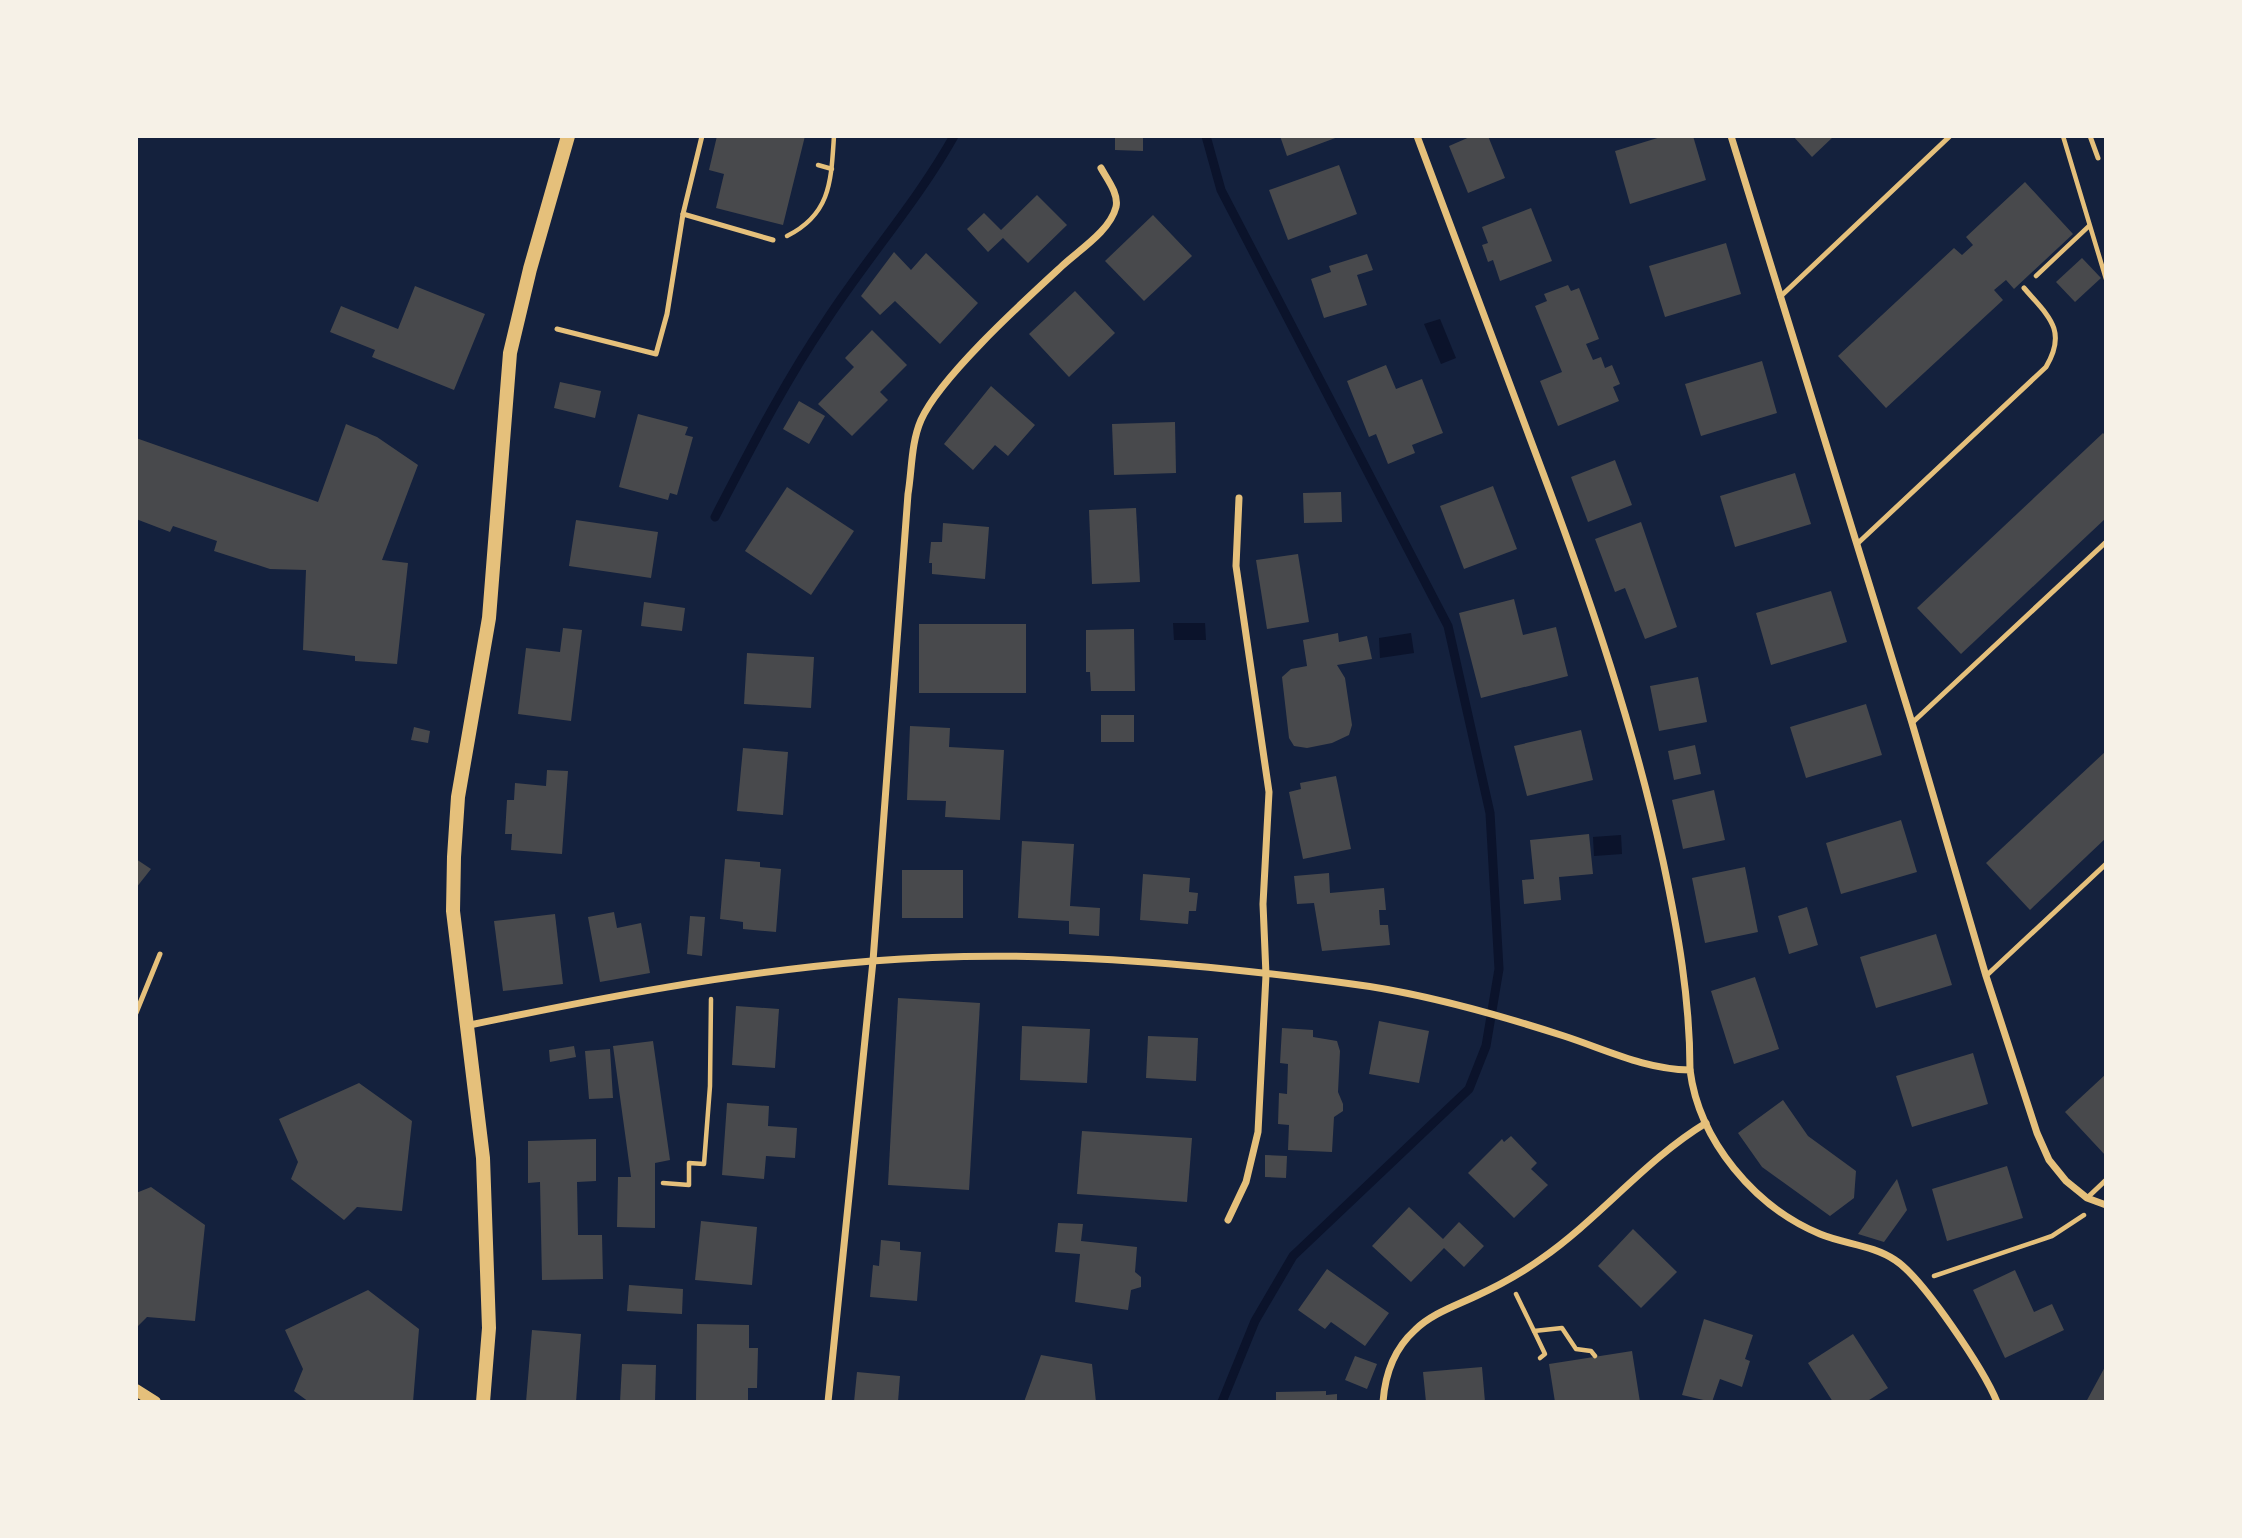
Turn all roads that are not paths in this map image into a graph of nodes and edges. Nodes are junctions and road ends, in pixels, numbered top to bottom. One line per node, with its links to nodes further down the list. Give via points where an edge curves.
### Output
1 (568, 136): 24 (main road, via 510,353 489,618 458,797 453,911)
2 (702, 136): 9 (lane)
3 (1417, 136): 25 (street, via 1594,610 1623,702 1670,895 1691,1022)
4 (1731, 136): 12 (street)
5 (1950, 136): 12 (lane)
6 (2090, 136): 7 (lane)
7 (2098, 158)
8 (1101, 168): 20 (street, via 1116,194 1116,207 1105,227 955,374 929,406 915,438)
9 (683, 214): 10 (lane); 13 (lane, via 656,354)
10 (773, 240)
11 (2024, 288): 16 (lane, via 2056,332 2056,350 2046,367)
12 (1780, 297): 16 (street)
13 (557, 329)
14 (1239, 498): 21 (street, via 1236,566 1269,792 1263,904)
15 (2105, 542): 17 (lane)
16 (1857, 544): 17 (street)
17 (1912, 723): 22 (street)
18 (2105, 864): 22 (lane)
19 (160, 954): 23 (lane)
20 (873, 961): 21 (street, via 1046,956); 24 (street, via 656,987); 34 (street)
21 (1266, 975): 25 (street, via 1354,984 1503,1018 1640,1064); 30 (street, via 1258,1132 1246,1182)
22 (1986, 975): 28 (street, via 2043,1149 2066,1181)
23 (136, 1013)
24 (465, 1026): 33 (main road, via 483,1158 489,1328)
25 (1690, 1070): 26 (street)
26 (1706, 1123): 35 (street, via 1669,1147 1576,1233 1509,1280 1413,1331 1390,1366); 36 (street, via 1743,1179 1772,1206 1821,1234 1888,1255 1902,1264)
27 (2105, 1180): 28 (lane)
28 (2087, 1198): 29 (street)
29 (2101, 1204)
30 (1228, 1220)
31 (136, 1390): 32 (street)
32 (155, 1402)
33 (483, 1402)
34 (828, 1402)
35 (1383, 1402)
36 (1997, 1402)

